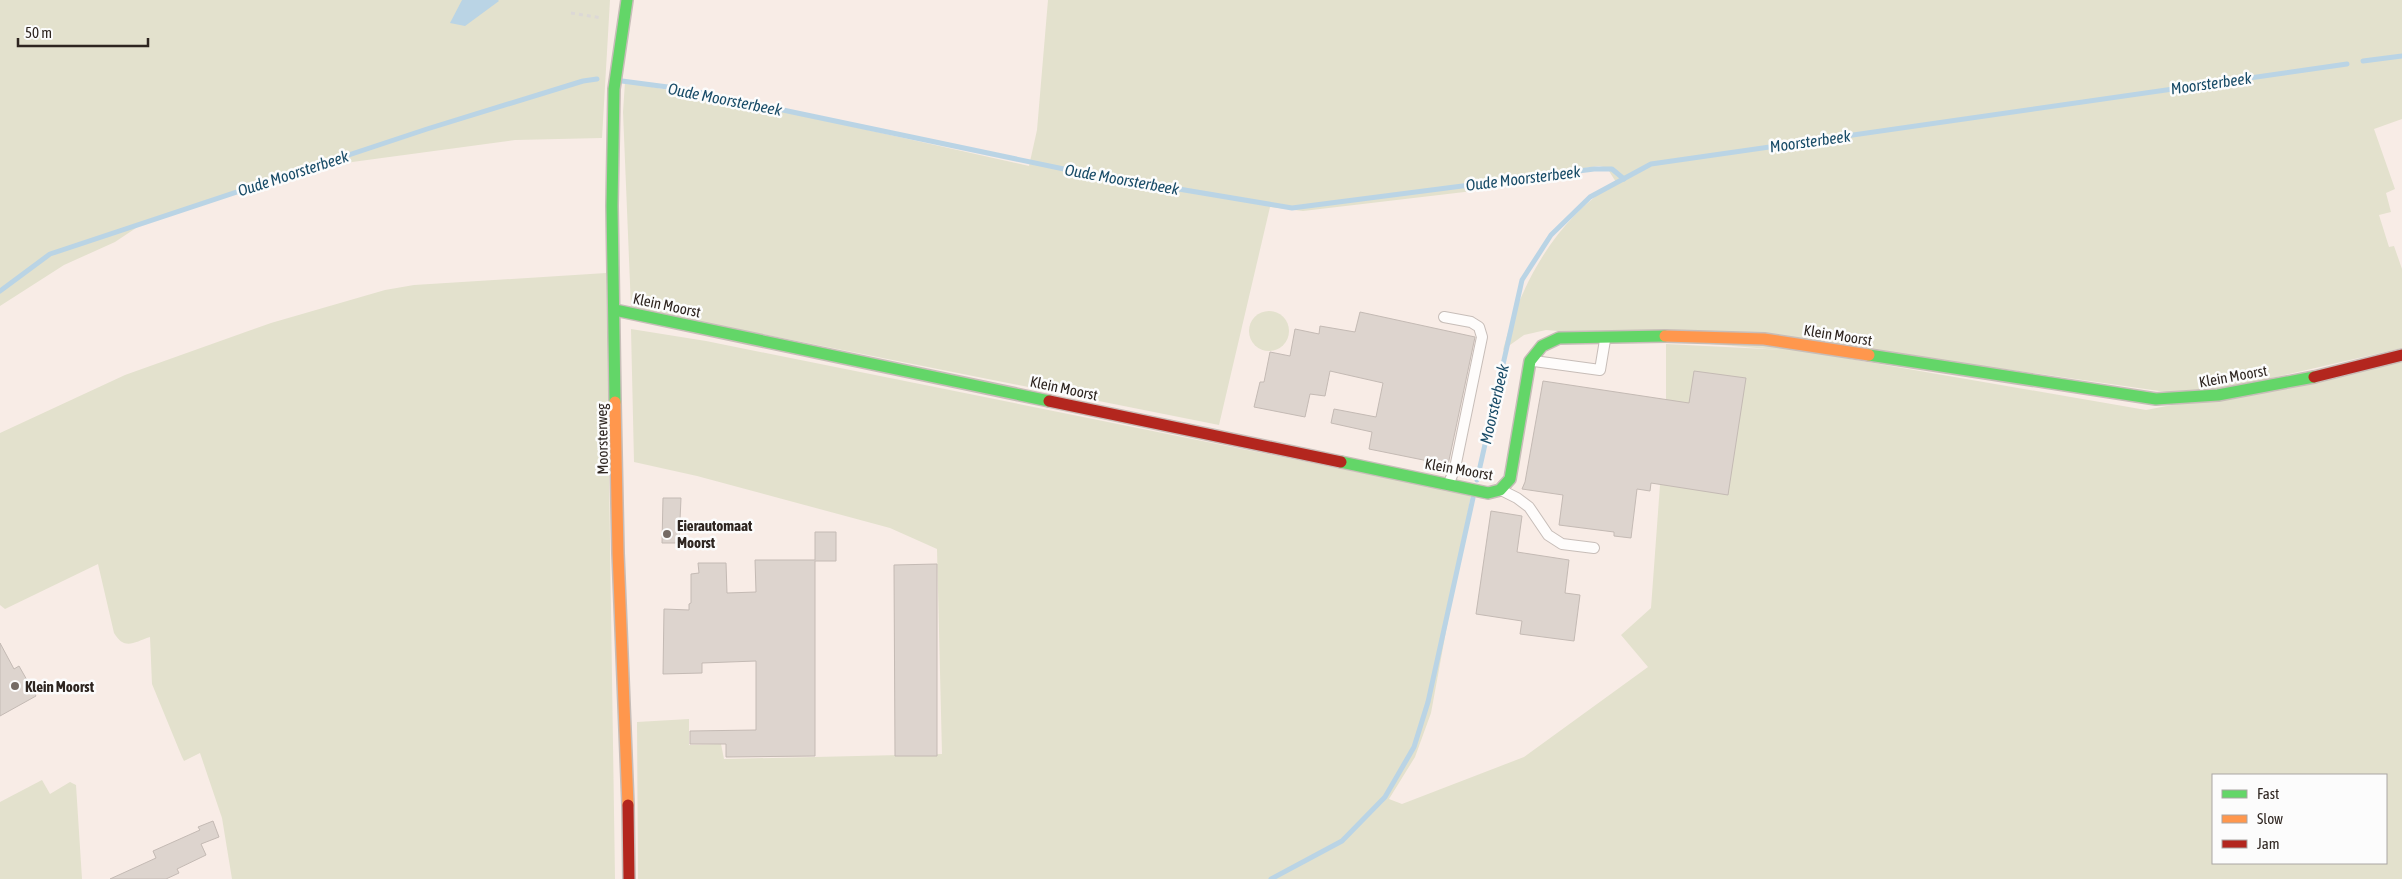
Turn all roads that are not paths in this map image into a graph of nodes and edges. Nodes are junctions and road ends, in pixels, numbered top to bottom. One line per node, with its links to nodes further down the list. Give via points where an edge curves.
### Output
1 (627, 0): 2 (street, Moorsterweg, via 614,89 612,206)
2 (615, 310): 7 (street, Klein Moorst); 10 (street, Moorsterweg, via 618,553)
3 (1444, 318): 7 (lane, via 1471,322 1479,327 1482,337 1456,468)
4 (1605, 337): 5 (street, Klein Moorst, via 1688,336 1764,340 2156,399 2230,394); 6 (street, Klein Moorst, via 1559,338 1542,346); 6 (lane, via 1600,370)
5 (2402, 355)
6 (1530, 361): 8 (street, Klein Moorst, via 1510,479)
7 (1449, 484): 8 (street, Klein Moorst, via 1488,493)
8 (1500, 490): 9 (lane, via 1518,498 1548,535 1562,544)
9 (1594, 548)
10 (629, 879)

